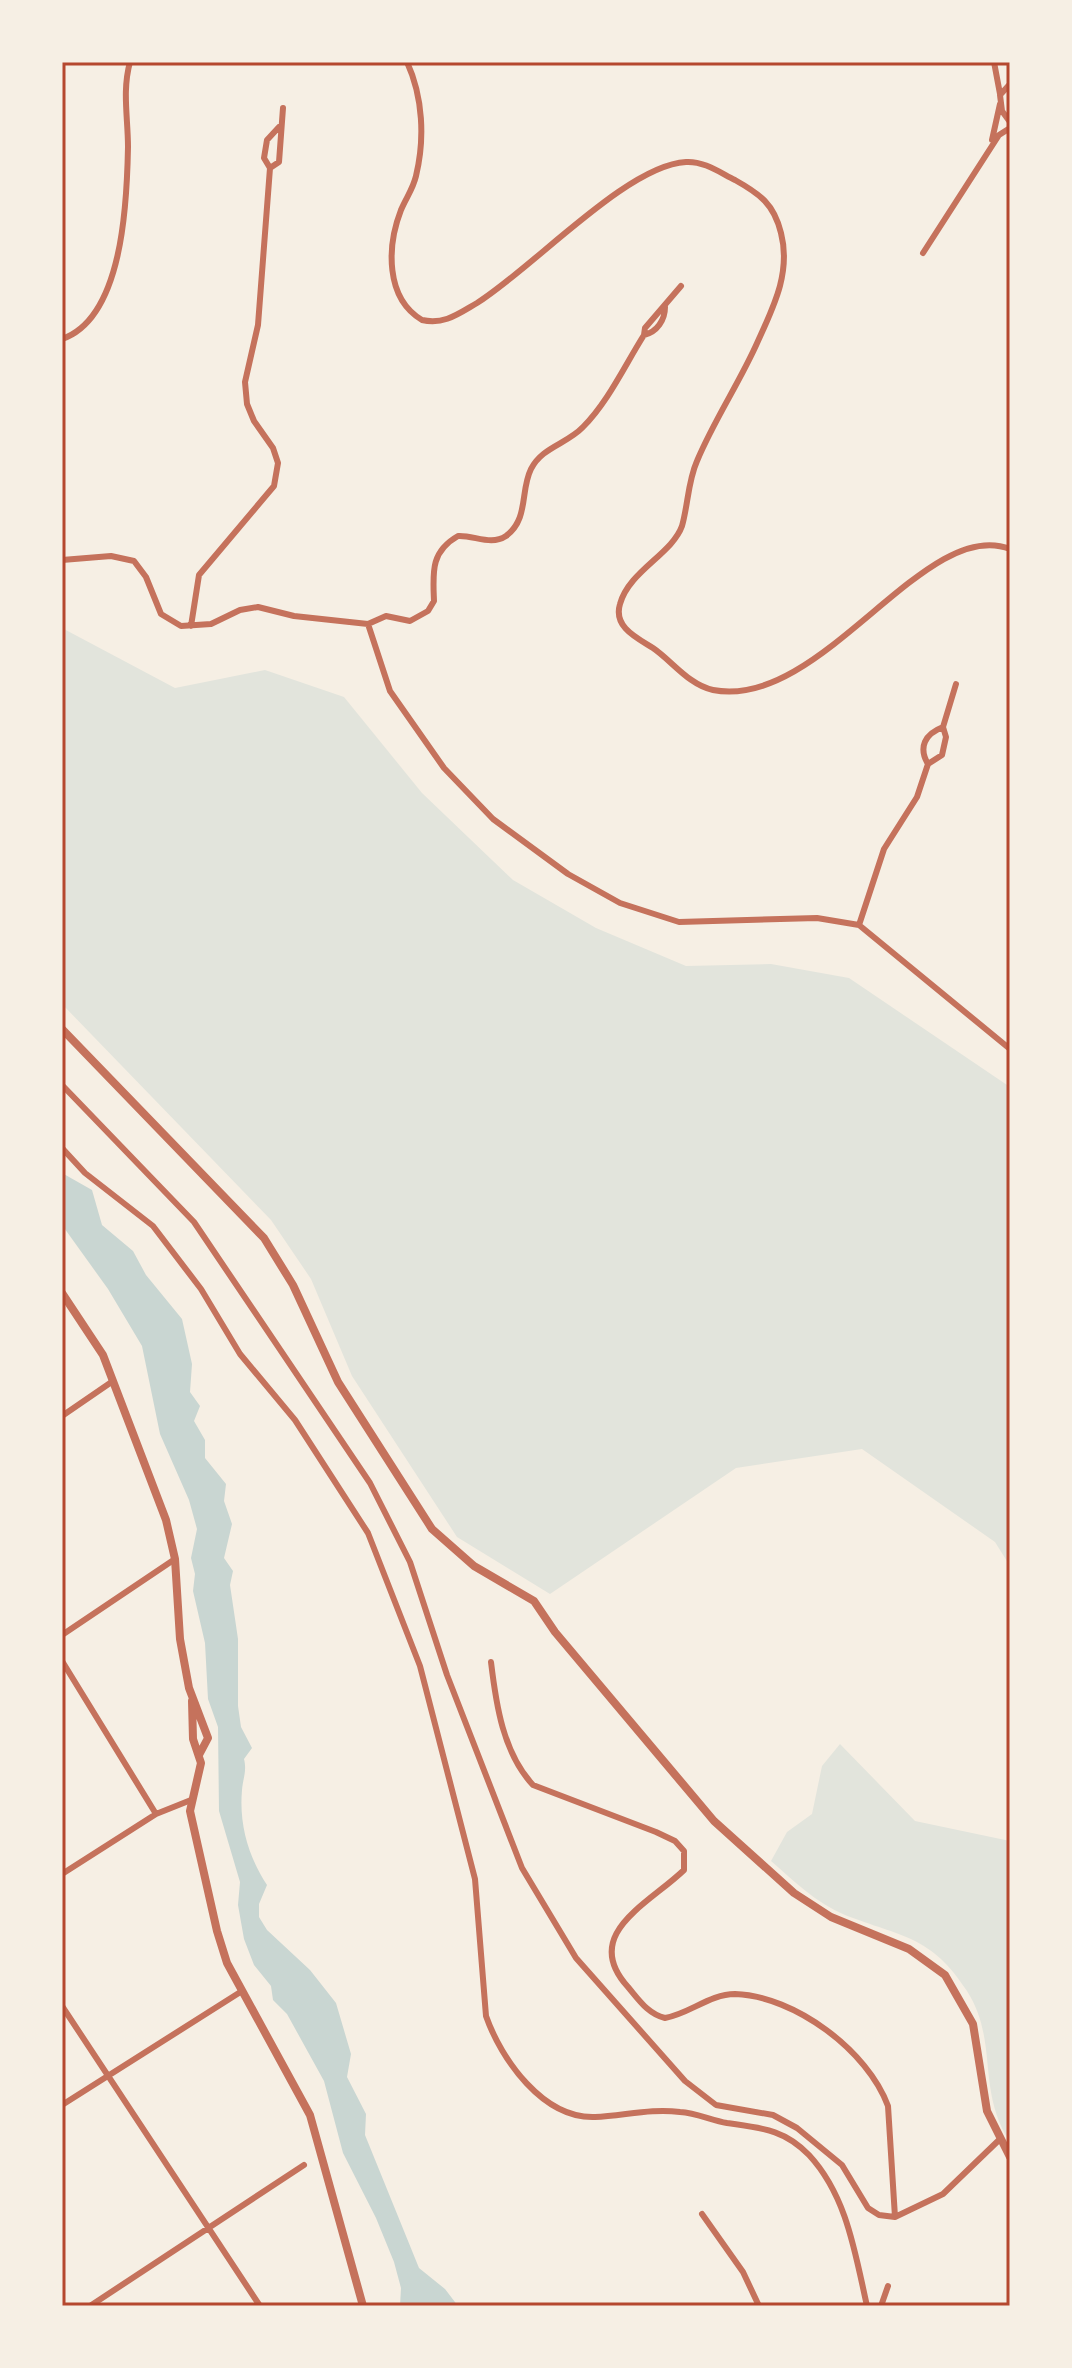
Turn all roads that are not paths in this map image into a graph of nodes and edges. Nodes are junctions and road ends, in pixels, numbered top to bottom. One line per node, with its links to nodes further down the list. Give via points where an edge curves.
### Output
1 (130, 62): 15 (street, via 120,246 96,315)
2 (407, 62): 16 (street, via 420,101 421,132 392,271 399,298 422,320 447,321 492,294 623,188 671,164 688,161 712,167 765,198 778,218 785,256 777,298 697,459 679,532 633,581 619,605 630,634 700,686 721,691 751,688 836,645 942,559 985,544)
3 (994, 62): 5 (street)
4 (1010, 84): 5 (street)
5 (1000, 95): 6 (street)
6 (1000, 104): 8 (street); 11 (street)
7 (283, 108): 9 (street)
8 (1010, 122)
9 (279, 127): 12 (street, via 279,162); 12 (street, via 267,140 264,158)
10 (1010, 128): 11 (street)
11 (988, 151): 13 (street)
12 (270, 168): 19 (street, via 258,325 245,382 247,404 278,463 276,475 274,486 199,575)
13 (923, 253)
14 (681, 286): 18 (street, via 645,328 596,413 575,435 538,459 512,529 498,540 466,536 450,541 432,568 434,601 428,611 410,621 386,616)
15 (62, 339)
16 (1010, 549)
17 (62, 560): 19 (street, via 111,556 134,561 161,614 174,624)
18 (368, 624): 19 (street, via 258,607); 23 (street, via 390,691 444,768 493,819 568,874 655,918 817,918)
19 (191, 626)
20 (956, 684): 21 (street)
21 (943, 727): 22 (street, via 942,755); 22 (street, via 928,735 923,746)
22 (928, 764): 23 (street, via 917,797 884,849)
23 (859, 925): 25 (street)
24 (62, 1029): 46 (street, via 264,1238 293,1285 338,1382 432,1529 474,1566 534,1601 689,1793 794,1893 831,1917 909,1949 945,1975 973,2024 983,2095)
25 (1010, 1049)
26 (62, 1085): 44 (street, via 194,1222 370,1483 410,1562 447,1675 522,1868 562,1938 702,2097 716,2105)
27 (62, 1148): 45 (street, via 85,1173 153,1226 201,1289 240,1354 295,1420 368,1533 420,1666 475,1879 486,2016 528,2086 558,2107 582,2115 680,2112)
28 (62, 1293): 29 (street, via 96,1342)
29 (113, 1381): 30 (street); 31 (street, via 166,1520)
30 (62, 1416)
31 (175, 1559): 32 (street); 35 (street, via 180,1639)
32 (62, 1635)
33 (62, 1661): 38 (street)
34 (491, 1662): 50 (street, via 498,1716 523,1775 533,1785 656,1832 684,1851 684,1870 610,1940 620,1978 650,2012 665,2018 732,1994 795,2012 861,2060 888,2106)
35 (192, 1701): 36 (street); 36 (street, via 207,1733)
36 (199, 1755): 37 (street)
37 (191, 1800): 38 (street); 40 (street, via 217,1931)
38 (156, 1814): 39 (street)
39 (62, 1874)
40 (242, 1991): 42 (street); 55 (street, via 310,2115)
41 (62, 2006): 42 (street)
42 (107, 2076): 43 (street); 51 (street)
43 (62, 2105)
44 (773, 2115): 45 (street); 50 (street, via 842,2165 868,2208)
45 (770, 2128): 57 (street, via 808,2154 832,2188 845,2215)
46 (999, 2140): 47 (street); 50 (street, via 943,2194)
47 (1010, 2157)
48 (304, 2165): 51 (street)
49 (702, 2214): 56 (street, via 743,2272)
50 (895, 2217)
51 (209, 2229): 53 (street); 54 (street)
52 (888, 2286): 58 (street)
53 (90, 2306)
54 (260, 2306)
55 (363, 2306)
56 (759, 2306)
57 (867, 2306)
58 (881, 2306)

